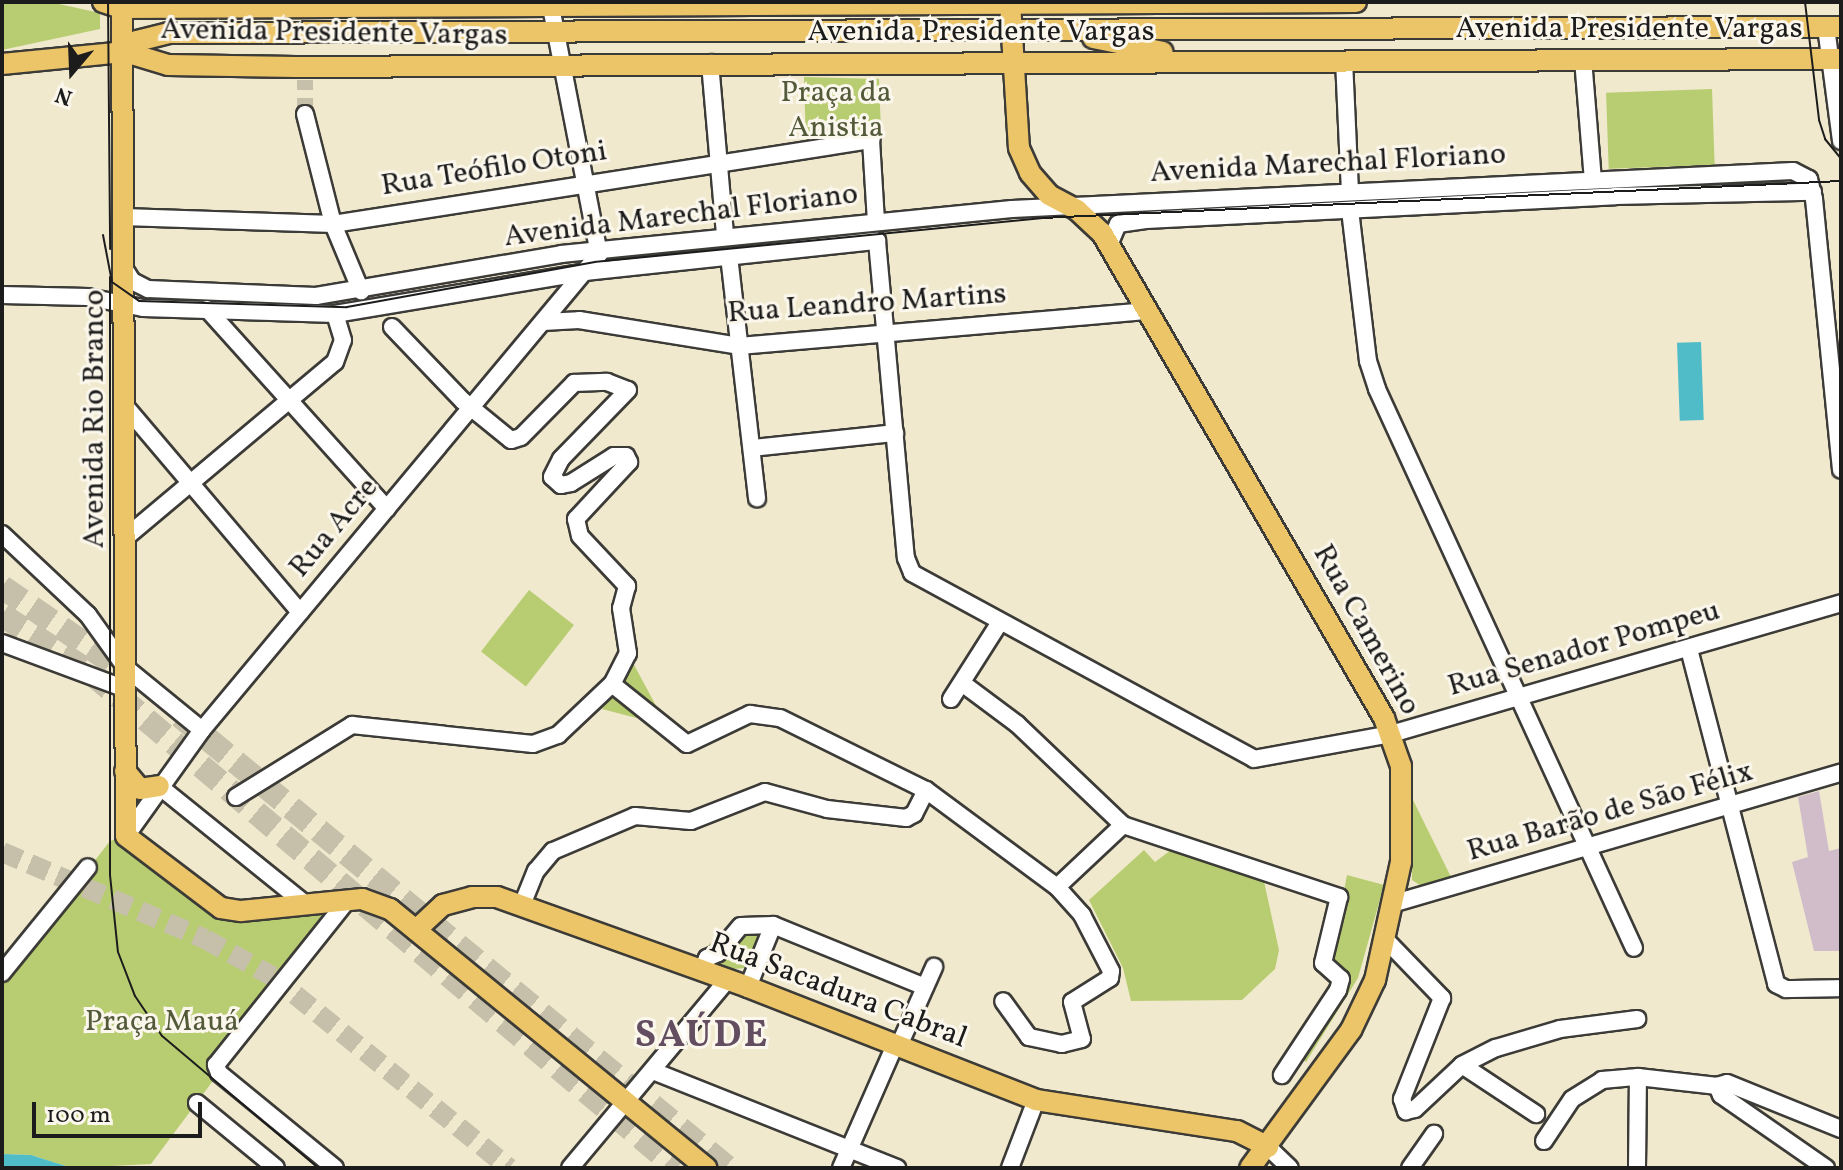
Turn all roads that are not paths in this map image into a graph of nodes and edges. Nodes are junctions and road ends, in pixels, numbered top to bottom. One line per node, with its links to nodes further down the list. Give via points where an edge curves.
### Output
1 (1356, 2): 4 (main road, Avenida Presidente Vargas)
2 (550, 3): 3 (main road, Avenida Presidente Vargas); 6 (main road, Avenida Presidente Vargas); 10 (street)
3 (803, 3): 4 (main road, Avenida Presidente Vargas)
4 (1010, 3): 8 (main road, Rua Camerino)
5 (116, 4): 6 (main road, Avenida Presidente Vargas); 11 (main road, Avenida Rio Branco)
6 (407, 4)
7 (1833, 27): 9 (main road, Avenida Presidente Vargas); 13 (street)
8 (1012, 30): 9 (main road, Avenida Presidente Vargas); 10 (main road, Avenida Presidente Vargas); 16 (main road, Rua Camerino)
9 (1057, 30): 14 (main road, via 1155,51)
10 (556, 33): 11 (main road, Avenida Presidente Vargas, via 168,33 137,41); 19 (street)
11 (125, 52): 18 (main road, Avenida Presidente Vargas); 19 (main road, Avenida Presidente Vargas, via 168,65 306,73); 29 (main road, Avenida Rio Branco)
12 (1583, 59): 13 (main road, Avenida Presidente Vargas); 15 (main road, Avenida Presidente Vargas); 23 (street)
13 (1834, 59): 21 (street)
14 (1235, 60): 15 (main road, Avenida Presidente Vargas); 16 (main road, Avenida Presidente Vargas)
15 (1344, 60): 25 (street)
16 (1013, 62): 17 (main road, Avenida Presidente Vargas); 27 (main road, Rua Camerino, via 1019,148 1040,184)
17 (710, 63): 19 (main road, Avenida Presidente Vargas); 22 (street)
18 (2, 64)
19 (561, 64): 24 (street)
20 (305, 114): 31 (street)
21 (1841, 141)
22 (716, 163): 24 (street, Rua Teófilo Otoni); 30 (street, Rua Teófilo Otoni, via 871,140); 32 (street)
23 (1593, 180): 25 (street, Avenida Marechal Floriano); 26 (street, Avenida Marechal Floriano, via 1790,170 1807,177)
24 (585, 182): 31 (street, Rua Teófilo Otoni); 35 (street)
25 (1350, 191): 27 (street, Avenida Marechal Floriano)
26 (1813, 192): 28 (street, Avenida Marechal Floriano, via 1624,195); 54 (street)
27 (1074, 209): 30 (street, Avenida Marechal Floriano); 33 (main road, Rua Camerino)
28 (1350, 210): 33 (street, Avenida Marechal Floriano, via 1128,222 1118,224); 68 (street, via 1368,361 1409,463)
29 (124, 217): 31 (street, Rua Teófilo Otoni); 36 (main road, Avenida Rio Branco)
30 (876, 221): 32 (street, Avenida Marechal Floriano)
31 (333, 224): 38 (street)
32 (725, 234): 35 (street, Avenida Marechal Floriano)
33 (1109, 245): 43 (main road, Rua Camerino)
34 (729, 256): 35 (street, Avenida Marechal Floriano); 47 (street, Avenida Marechal Floriano, via 877,241); 48 (street)
35 (593, 261): 37 (street, Avenida Marechal Floriano); 38 (street, Avenida Marechal Floriano); 40 (street, Rua Acre)
36 (124, 268): 38 (street, Avenida Marechal Floriano, via 132,281 148,289 316,296); 41 (main road, Avenida Rio Branco)
37 (544, 280): 40 (street); 44 (street, Avenida Marechal Floriano)
38 (361, 291)
39 (2, 295): 41 (street, Avenida Marechal Floriano, via 88,297)
40 (561, 299): 45 (street, Rua Acre)
41 (124, 306): 42 (street, Avenida Marechal Floriano); 51 (main road, Avenida Rio Branco)
42 (207, 309): 44 (street, Avenida Marechal Floriano); 49 (street)
43 (1149, 311): 47 (street, Rua Leandro Martins); 71 (main road, Rua Camerino)
44 (335, 314): 49 (street, via 343,340 335,362)
45 (543, 322): 48 (street, Rua Leandro Martins, via 579,320); 50 (street, Rua Acre)
46 (392, 327): 50 (street)
47 (886, 332): 48 (street, Rua Leandro Martins); 52 (street)
48 (739, 346): 53 (street)
49 (288, 401): 55 (street); 57 (street)
50 (473, 406): 57 (street, Rua Acre); 67 (street, via 516,440 574,383 607,382 628,390 561,459 552,477 561,485 614,456 626,456 629,462 576,519 580,536 627,586 621,608 628,653)
51 (126, 407): 55 (street); 59 (main road, Avenida Rio Branco)
52 (895, 433): 53 (street); 62 (street, Rua Senador Pompeu, via 906,558 912,573)
53 (752, 448): 56 (street)
54 (1841, 470)
55 (191, 484): 59 (street); 61 (street)
56 (757, 498)
57 (387, 509): 61 (street, Rua Acre)
58 (2, 534): 65 (street, via 88,615)
59 (125, 538): 65 (main road, Avenida Rio Branco)
60 (1841, 603): 64 (street, Rua Senador Pompeu)
61 (300, 612): 70 (street, Rua Acre)
62 (1000, 622): 66 (street); 71 (street, Rua Senador Pompeu, via 1242,756 1265,759)
63 (2, 643): 65 (street)
64 (1689, 649): 68 (street, Rua Senador Pompeu); 78 (street)
65 (126, 678): 70 (street); 72 (main road, Avenida Rio Branco)
66 (962, 683): 69 (street); 79 (street, via 1017,724)
67 (612, 684): 75 (street, via 693,744 750,714 769,713); 76 (street, via 558,735 533,744 352,725)
68 (1517, 695): 71 (street, Rua Senador Pompeu); 81 (street)
69 (951, 699)
70 (202, 730): 74 (street, Rua Acre)
71 (1391, 734): 86 (main road, Rua Camerino, via 1401,766 1404,811)
72 (125, 771): 74 (main road, via 140,789); 80 (main road, Avenida Rio Branco)
73 (1841, 773): 78 (street, Rua Barão de São Félix)
74 (162, 782): 77 (street); 80 (street, Rua Acre); 85 (street)
75 (926, 790): 83 (street); 87 (street, via 914,814 906,818 827,809 765,792 691,821 635,816 553,851 536,871)
76 (236, 797)
77 (200, 806)
78 (1730, 807): 81 (street, Rua Barão de São Félix); 98 (street, via 1776,984 1786,989)
79 (1123, 825): 83 (street); 104 (street, via 1339,897 1323,963 1341,979 1338,990)
80 (126, 836): 85 (main road, via 221,908 241,911)
81 (1587, 849): 86 (street, Rua Barão de São Félix); 91 (street)
82 (88, 867): 94 (street)
83 (1057, 887): 99 (street, via 1082,915 1111,971 1110,978 1072,1002 1082,1039 1067,1044 1029,1037)
84 (347, 901): 85 (main road); 89 (main road, via 377,903); 117 (street, via 218,1061 219,1073)
85 (304, 903)
86 (1395, 903): 90 (main road, Rua Camerino)
87 (522, 905): 89 (main road, Rua Sacadura Cabral, via 491,896 462,899 436,909); 93 (main road, Rua Sacadura Cabral)
88 (773, 925): 93 (street, via 741,926 707,958); 96 (street); 97 (street)
89 (416, 930): 107 (main road)
90 (1386, 940): 102 (street, via 1442,998 1402,1099 1406,1111 1415,1109); 114 (main road, Rua Camerino, via 1361,1012)
91 (1634, 948)
92 (934, 967): 97 (street)
93 (702, 970): 95 (main road, Rua Sacadura Cabral)
94 (2, 973)
95 (728, 979): 96 (main road, Rua Sacadura Cabral); 103 (street)
96 (748, 987): 101 (main road, Rua Sacadura Cabral)
97 (925, 987): 101 (street)
98 (1841, 988)
99 (1003, 1001)
100 (1637, 1019): 102 (street, via 1526,1037)
101 (896, 1048): 108 (main road, Rua Sacadura Cabral); 115 (street)
102 (1462, 1065): 110 (street)
103 (653, 1071): 107 (street); 115 (street)
104 (1282, 1075)
105 (1638, 1077): 106 (street); 113 (street, via 1589,1085 1572,1099); 126 (street)
106 (1717, 1086): 111 (street, via 1727,1083); 127 (street, via 1721,1095)
107 (627, 1100): 118 (street); 119 (main road)
108 (1036, 1100): 114 (main road, Rua Sacadura Cabral, via 1237,1131); 122 (street)
109 (197, 1103): 116 (street)
110 (1536, 1114)
111 (1841, 1129)
112 (1434, 1134): 125 (street)
113 (1544, 1141)
114 (1268, 1147): 123 (main road, Rua Camerino); 124 (street, Rua Sacadura Cabral)
115 (849, 1148): 120 (street); 121 (street)
116 (276, 1168)
117 (335, 1168)
118 (570, 1168)
119 (706, 1168)
120 (841, 1168)
121 (897, 1168)
122 (1010, 1168)
123 (1250, 1168)
124 (1290, 1168)
125 (1410, 1168)
126 (1637, 1168)
127 (1826, 1168)

